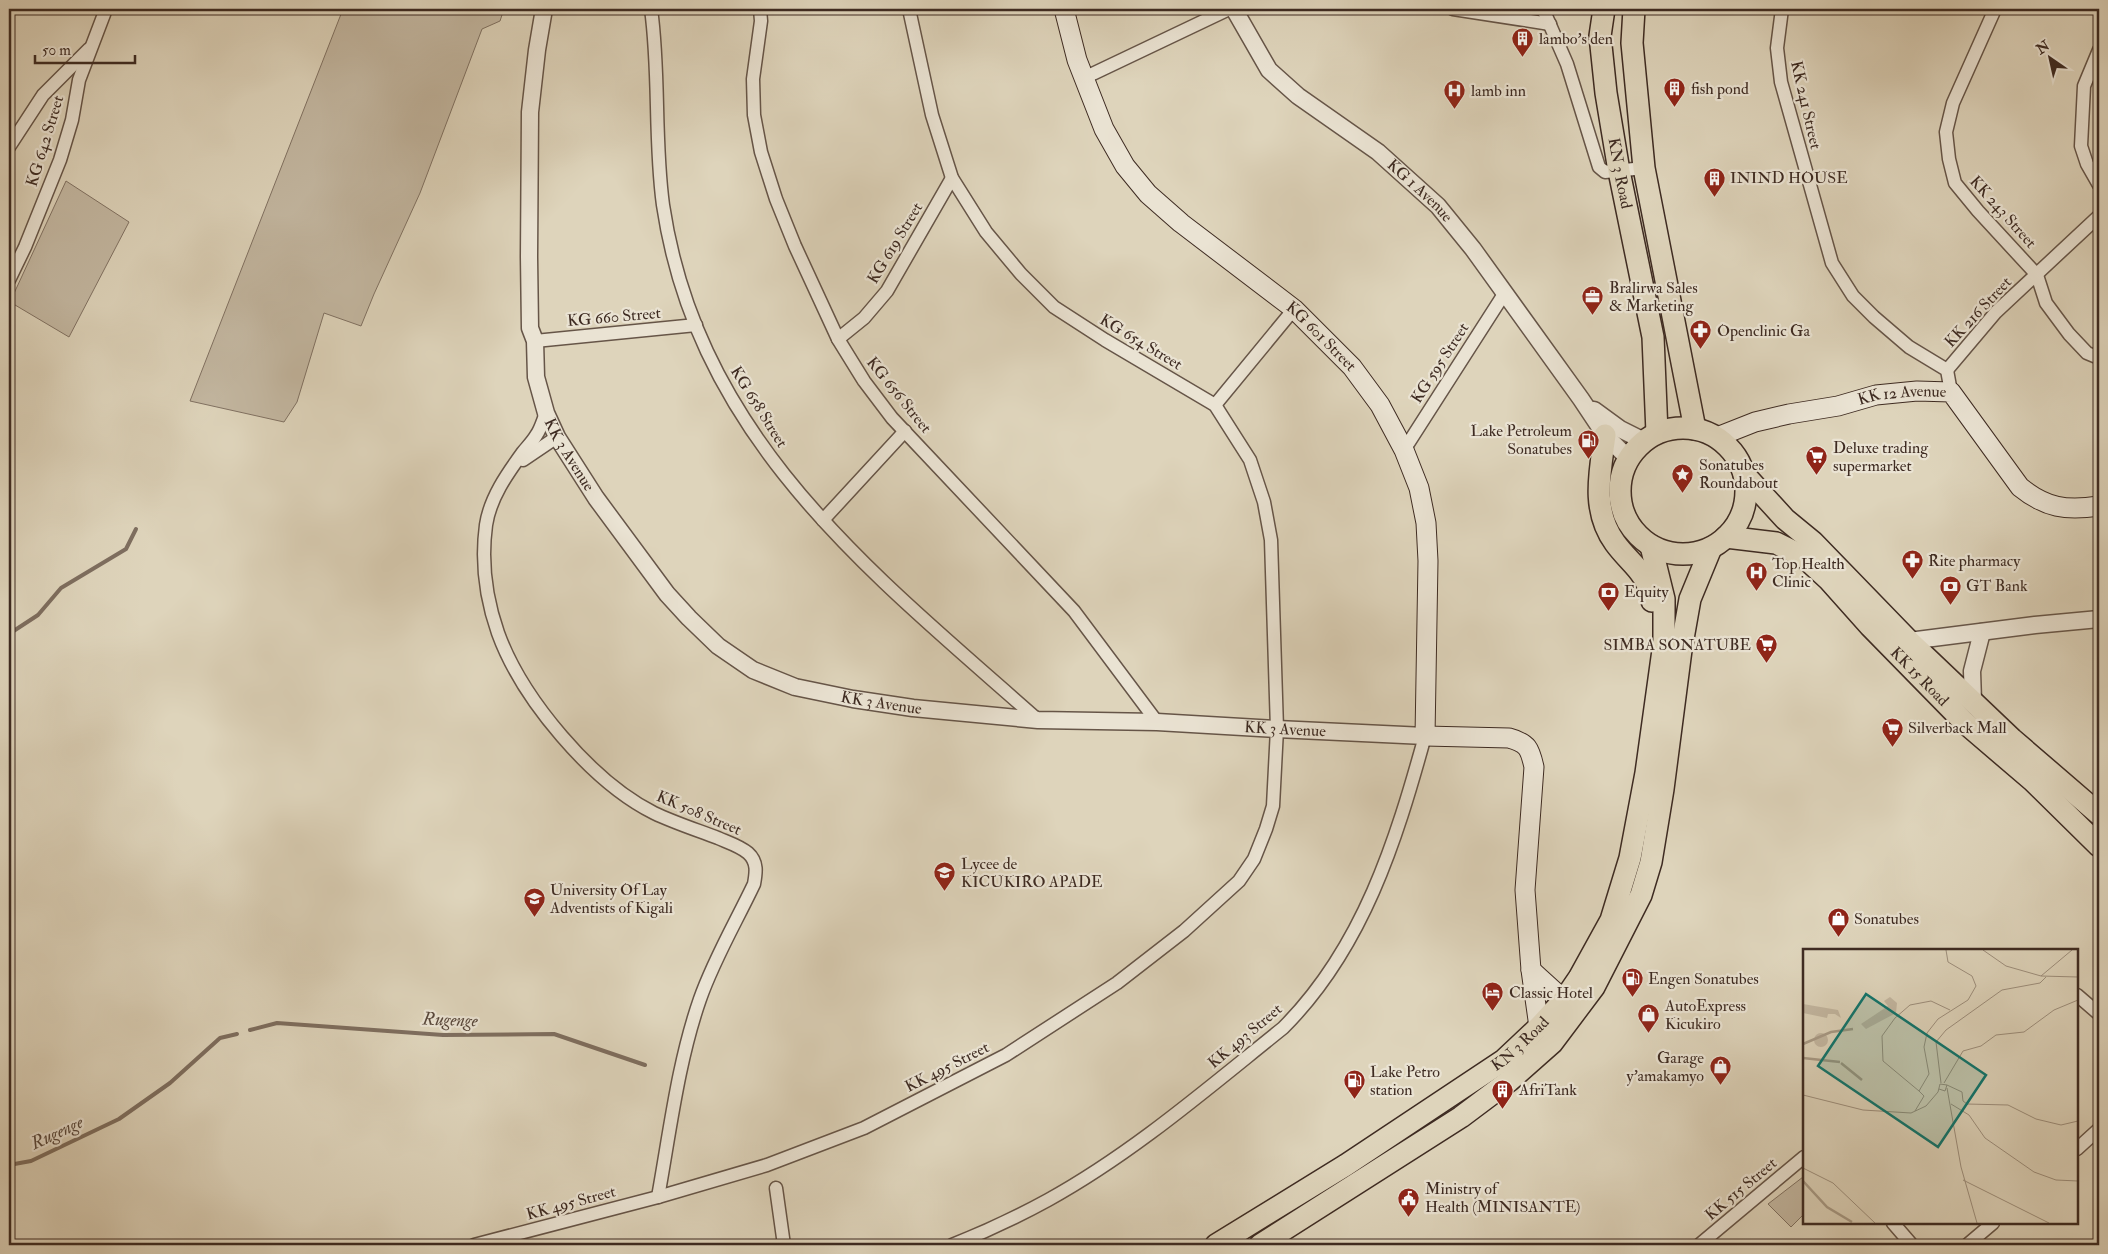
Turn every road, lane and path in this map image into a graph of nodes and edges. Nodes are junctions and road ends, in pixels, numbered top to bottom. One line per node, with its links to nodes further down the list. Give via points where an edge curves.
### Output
1 (106, 9): 16 (street, KG 642 Street)
2 (544, 9): 31 (street, KK 3 Avenue, via 530,112 528,257 530,328)
3 (651, 9): 29 (street, KG 658 Street, via 664,206 679,273)
4 (909, 9): 22 (street, KG 654 Street, via 932,116)
5 (1064, 9): 18 (main road, KG 601 Street)
6 (1230, 9): 18 (street)
7 (1234, 9): 27 (street, KG 1 Avenue, via 1269,70 1298,96 1378,152 1438,206)
8 (1453, 9): 15 (street)
9 (1543, 9): 15 (street)
10 (1604, 9): 21 (highway, KN 3 Road, via 1600,36)
11 (1634, 9): 20 (highway, KN 3 Road, via 1632,43)
12 (1782, 9): 33 (street, KK 241 Street, via 1776,48 1781,82 1832,263 1848,289 1874,317 1909,347)
13 (1995, 9): 25 (street, KK 243 Street, via 1953,103 1946,132 1949,158 1955,183)
14 (760, 15): 30 (street, KG 656 Street, via 753,79 754,115 762,152 776,199)
15 (1550, 24): 21 (street, via 1567,64 1599,167 1605,172)
16 (91, 48): 19 (street, via 43,95); 26 (street, KG 642 Street, via 79,80 60,160)
17 (2099, 50): 23 (street, via 2084,86 2081,146)
18 (1084, 78): 28 (main road, KG 601 Street, via 1104,129 1125,166 1148,194)
19 (9, 147)
20 (1644, 168): 21 (street); 38 (highway, KN 3 Road)
21 (1619, 171): 42 (highway, KN 3 Road, via 1653,337)
22 (952, 178): 30 (street, KG 619 Street, via 887,292 864,318); 36 (street, KG 654 Street, via 986,232 1054,307)
23 (2099, 185)
24 (2099, 216): 25 (street, KK 216 Street)
25 (2037, 275): 32 (street, KK 243 Street, via 2046,303 2069,334 2087,353); 33 (street, KK 216 Street, via 1996,312)
26 (9, 280)
27 (1504, 294): 35 (street, KG 1 Avenue); 44 (street, KG 595 Street)
28 (1294, 309): 36 (street); 44 (main road, KG 601 Street, via 1352,367 1380,405)
29 (696, 326): 31 (street, KG 660 Street); 49 (street, KG 658 Street, via 726,390 755,437)
30 (838, 339): 39 (street, KG 656 Street, via 864,381)
31 (535, 341): 37 (street, KK 3 Avenue, via 536,377)
32 (2099, 358)
33 (1947, 370): 34 (street)
34 (1951, 392): 43 (main road, KK 12 Avenue, via 1917,391 1876,396 1764,420); 48 (main road, KK 12 Avenue, via 2020,487 2034,498 2062,508)
35 (1582, 399): 40 (street, KG 1 Avenue); 42 (street, KG 1 Avenue, via 1620,429)
36 (1215, 405): 59 (street, KG 654 Street, via 1250,460 1264,502 1271,540)
37 (546, 413): 41 (street, KK 3 Avenue); 46 (street, KK 508 Street, via 537,433)
38 (1695, 428): 42 (highway, via 1676,428); 43 (highway)
39 (905, 431): 49 (street); 58 (street, KG 656 Street, via 1074,611)
40 (1605, 435): 45 (street, KG 1 Avenue); 55 (highway, via 1598,499 1603,520 1615,543 1642,572 1651,592 1656,624)
41 (557, 437): 46 (street, KK 508 Street); 57 (street, KK 3 Avenue, via 617,529 667,594 718,646 753,670 795,687 853,699)
42 (1650, 437): 45 (highway)
43 (1717, 437): 47 (highway, via 1734,453)
44 (1404, 450): 60 (main road, KG 601 Street, via 1419,488 1426,524)
45 (1628, 458): 51 (highway, via 1620,493 1625,516 1636,533)
46 (511, 469): 72 (street, KK 508 Street, via 493,500 486,524 484,550 488,598 498,634 516,671 551,723 607,781 654,813 731,843 748,852 754,860 754,884 706,982 694,1016)
47 (1744, 474): 50 (highway, via 1746,497 1740,519); 54 (highway, KK 15 Road)
48 (2099, 506)
49 (822, 520): 57 (street, KG 658 Street, via 875,575)
50 (1718, 542): 51 (highway, via 1691,553 1670,553); 55 (highway); 62 (highway, KK 15 Road, via 1776,543 1804,557 1964,722 2033,780)
51 (1651, 546): 55 (highway, via 1664,598)
52 (2099, 619): 53 (street)
53 (1982, 632): 54 (street); 56 (street, via 1972,671)
54 (1909, 641): 56 (highway, KK 15 Road)
55 (1669, 650): 65 (highway, KN 3 Road, via 1630,858 1611,920); 67 (highway, KN 3 Road, via 1663,789 1651,862 1641,895 1594,988)
56 (1973, 701): 61 (highway, KK 15 Road)
57 (1038, 720): 58 (street, KK 3 Avenue)
58 (1157, 722): 59 (street, KK 3 Avenue)
59 (1277, 730): 60 (street, KK 3 Avenue); 72 (street, KK 495 Street, via 1273,806 1254,859 1239,881 1218,902 1117,983 1006,1055 864,1128 766,1166)
60 (1425, 736): 63 (main road, KK 3 Avenue, via 1509,738 1521,741 1530,751 1534,767 1526,890); 77 (street, KK 493 Street, via 1404,812 1383,871 1352,936 1298,1013 1187,1105 1116,1157 1050,1199)
61 (2099, 814)
62 (2099, 846)
63 (1531, 970): 65 (main road); 67 (main road, KK 3 Avenue)
64 (2078, 996): 66 (street)
65 (1564, 1000): 67 (highway, KN 3 Road)
66 (2099, 1014)
67 (1546, 1035): 78 (highway, KN 3 Road); 79 (highway, KN 3 Road, via 1508,1081 1461,1117)
68 (2099, 1129): 69 (street)
69 (2078, 1148)
70 (1803, 1158): 80 (street, KK 515 Street)
71 (776, 1188): 76 (street)
72 (658, 1197): 75 (street, KK 495 Street)
73 (1894, 1224): 81 (street)
74 (1992, 1224): 82 (street)
75 (474, 1245)
76 (784, 1245)
77 (952, 1245)
78 (1216, 1245)
79 (1260, 1245)
80 (1700, 1245)
81 (1912, 1245)
82 (1967, 1245)

